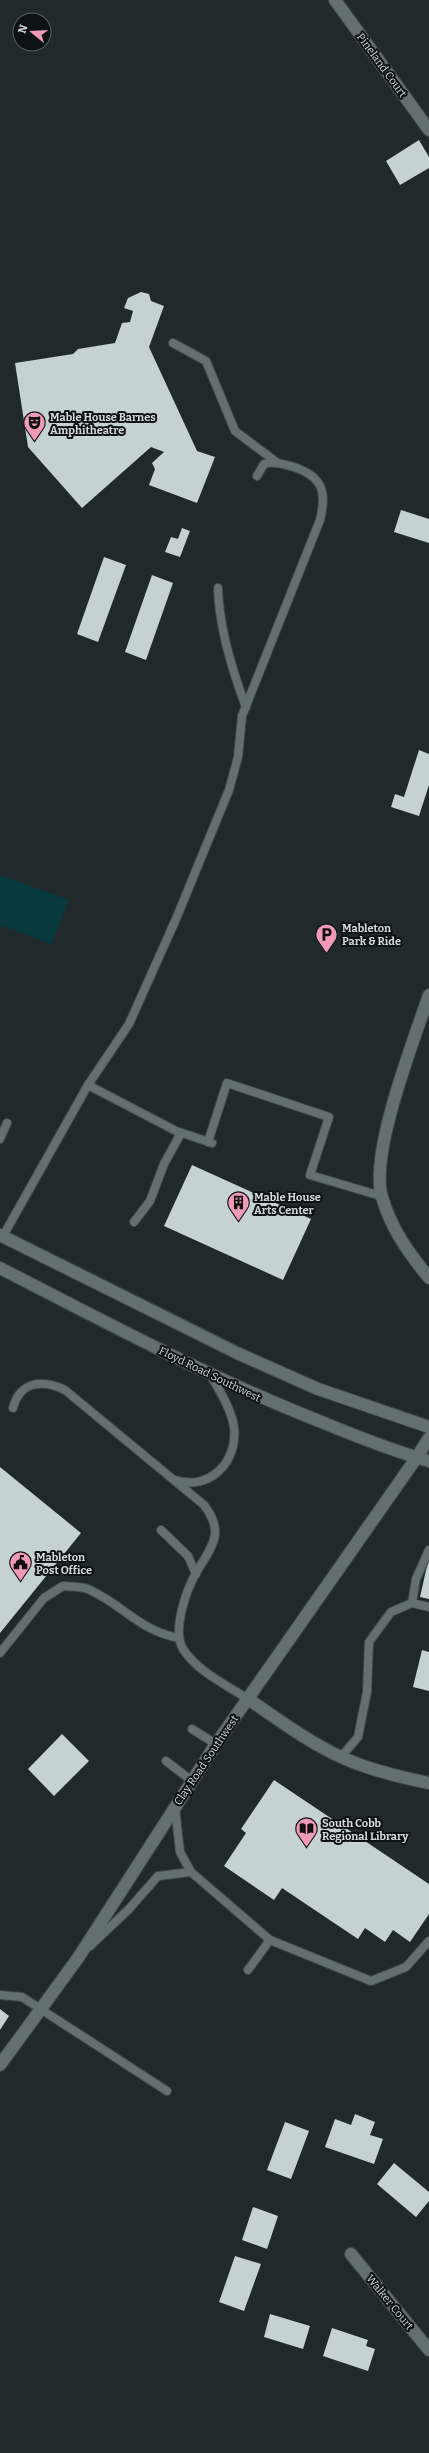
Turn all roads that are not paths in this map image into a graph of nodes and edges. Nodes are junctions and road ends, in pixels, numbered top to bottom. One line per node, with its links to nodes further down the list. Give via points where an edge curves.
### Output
1 (335, 0): 2 (street, Pineland Court)
2 (429, 130)
3 (173, 343): 4 (lane, via 206,361 234,431)
4 (276, 462): 5 (lane, via 264,464); 7 (lane, via 304,471 316,479 323,492 324,504)
5 (257, 476)
6 (218, 588): 7 (lane, via 219,612)
7 (246, 707): 9 (lane, via 242,716 238,757 229,790 176,919 129,1024)
8 (429, 995): 13 (street, via 387,1127 380,1166)
9 (88, 1085): 11 (lane); 15 (lane)
10 (4, 1123): 12 (lane)
11 (181, 1133): 13 (lane, via 210,1142 227,1083 329,1117 310,1175); 14 (lane, via 164,1164 150,1201)
12 (0, 1139)
13 (381, 1196): 17 (street, via 392,1226)
14 (134, 1222)
15 (1, 1235): 20 (street, via 237,1353 318,1389)
16 (0, 1268): 18 (street, Floyd Road Southwest)
17 (429, 1278)
18 (210, 1374): 22 (street, Floyd Road Southwest, via 263,1399); 24 (lane, via 233,1423 234,1441 230,1454 224,1466 210,1479 191,1483)
19 (13, 1408): 24 (lane, via 21,1391 28,1385 47,1383 56,1386 65,1390)
20 (429, 1427)
21 (429, 1438): 22 (street, Clay Road Southwest)
22 (417, 1457): 23 (street, Floyd Road Southwest); 32 (street, Clay Road Southwest)
23 (429, 1461)
24 (171, 1478): 27 (lane, via 204,1505 213,1520 216,1538)
25 (161, 1530): 27 (lane, via 188,1556)
26 (429, 1550): 28 (lane, via 416,1579)
27 (196, 1574): 30 (lane, via 182,1609)
28 (412, 1604): 29 (lane); 35 (lane, via 392,1612 369,1642 367,1692 358,1736)
29 (429, 1607)
30 (179, 1638): 31 (lane, via 164,1636 136,1621 90,1589 63,1586 44,1598); 32 (lane, via 183,1648 195,1663)
31 (0, 1653)
32 (248, 1699): 34 (street, Clay Road Southwest); 35 (street)
33 (192, 1728): 34 (lane)
34 (216, 1744): 37 (street, Clay Road Southwest)
35 (341, 1757): 38 (street, via 370,1769)
36 (166, 1761): 37 (lane)
37 (192, 1781): 39 (street, Clay Road Southwest)
38 (429, 1783)
39 (175, 1807): 40 (lane, via 180,1852); 43 (street, Clay Road Southwest)
40 (191, 1872): 41 (lane); 43 (lane, via 158,1876 129,1909)
41 (270, 1940): 42 (lane, via 371,1981 406,1967); 44 (lane)
42 (429, 1941)
43 (78, 1958): 46 (street, Clay Road Southwest)
44 (248, 1970)
45 (0, 1995): 46 (lane, via 22,1997)
46 (41, 2009): 47 (street, Clay Road Southwest); 48 (lane)
47 (0, 2065)
48 (167, 2091)
49 (351, 2254): 50 (street, Walker Court)
50 (429, 2350)

